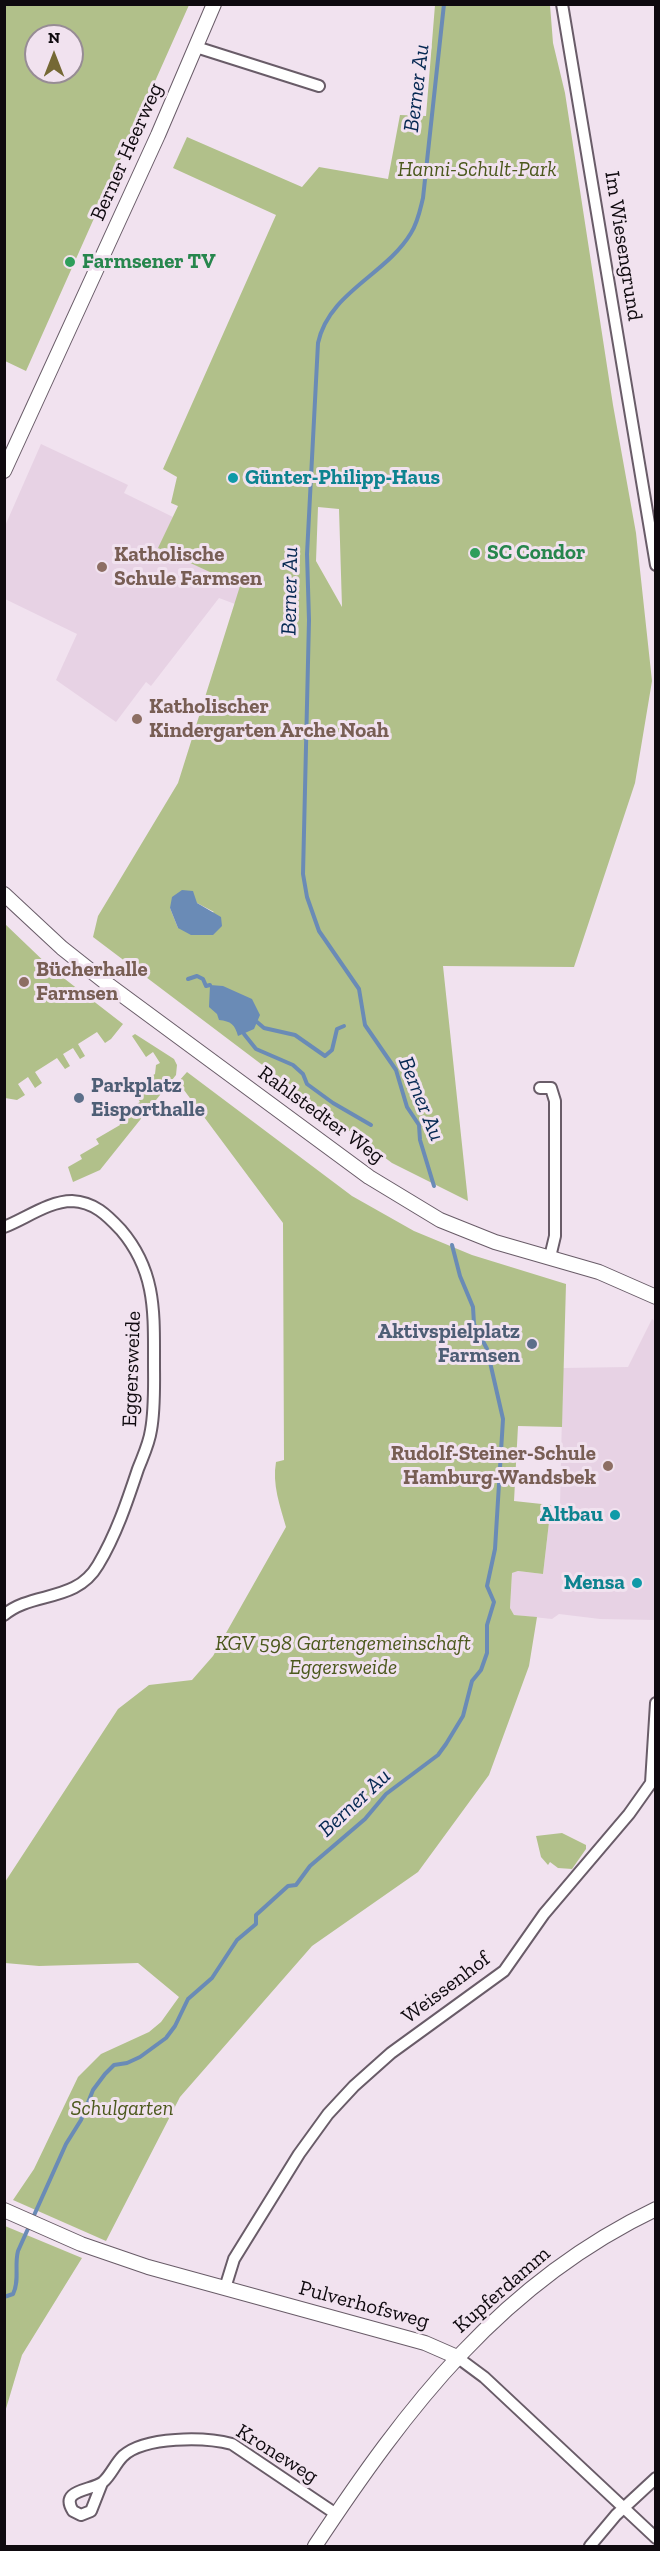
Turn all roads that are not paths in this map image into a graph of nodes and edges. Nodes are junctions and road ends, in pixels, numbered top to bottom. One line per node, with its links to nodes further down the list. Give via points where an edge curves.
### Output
1 (214, 4): 3 (main road, Berner Heerweg)
2 (561, 4): 6 (street, Im Wiesengrund)
3 (196, 47): 4 (street); 5 (main road, Berner Heerweg)
4 (320, 86)
5 (4, 471)
6 (656, 565)
7 (4, 894): 10 (main road, Rahlstedter Weg, via 110,986 369,1177 440,1220 495,1242)
8 (540, 1088): 10 (street, via 551,1088 555,1101 555,1236)
9 (4, 1227): 12 (street, Eggersweide, via 65,1202 96,1207 119,1228 138,1255 151,1288 155,1314 154,1397 149,1438 124,1511 98,1567 72,1589)
10 (549, 1257): 11 (main road, Rahlstedter Weg, via 599,1272)
11 (656, 1297)
12 (4, 1615)
13 (656, 1703): 16 (street, Weissenhof, via 651,1783 629,1814 544,1914 504,1971 392,2053 328,2114 249,2233 234,2259)
14 (656, 2209): 17 (main road, Kupferdamm, via 611,2231 558,2267)
15 (4, 2210): 16 (main road, Pulverhofsweg, via 116,2256)
16 (225, 2288): 17 (main road, Pulverhofsweg, via 425,2343)
17 (457, 2357): 20 (street, Pulverhofsweg, via 484,2376); 21 (main road, Kupferdamm, via 411,2410)
18 (656, 2478): 20 (street)
19 (102, 2483): 21 (street, Kroneweg, via 124,2455 141,2447 215,2439 232,2444)
20 (624, 2508): 22 (street, Pulverhofsweg); 24 (street)
21 (336, 2514): 23 (main road, Kupferdamm)
22 (656, 2538)
23 (315, 2547)
24 (590, 2547)

